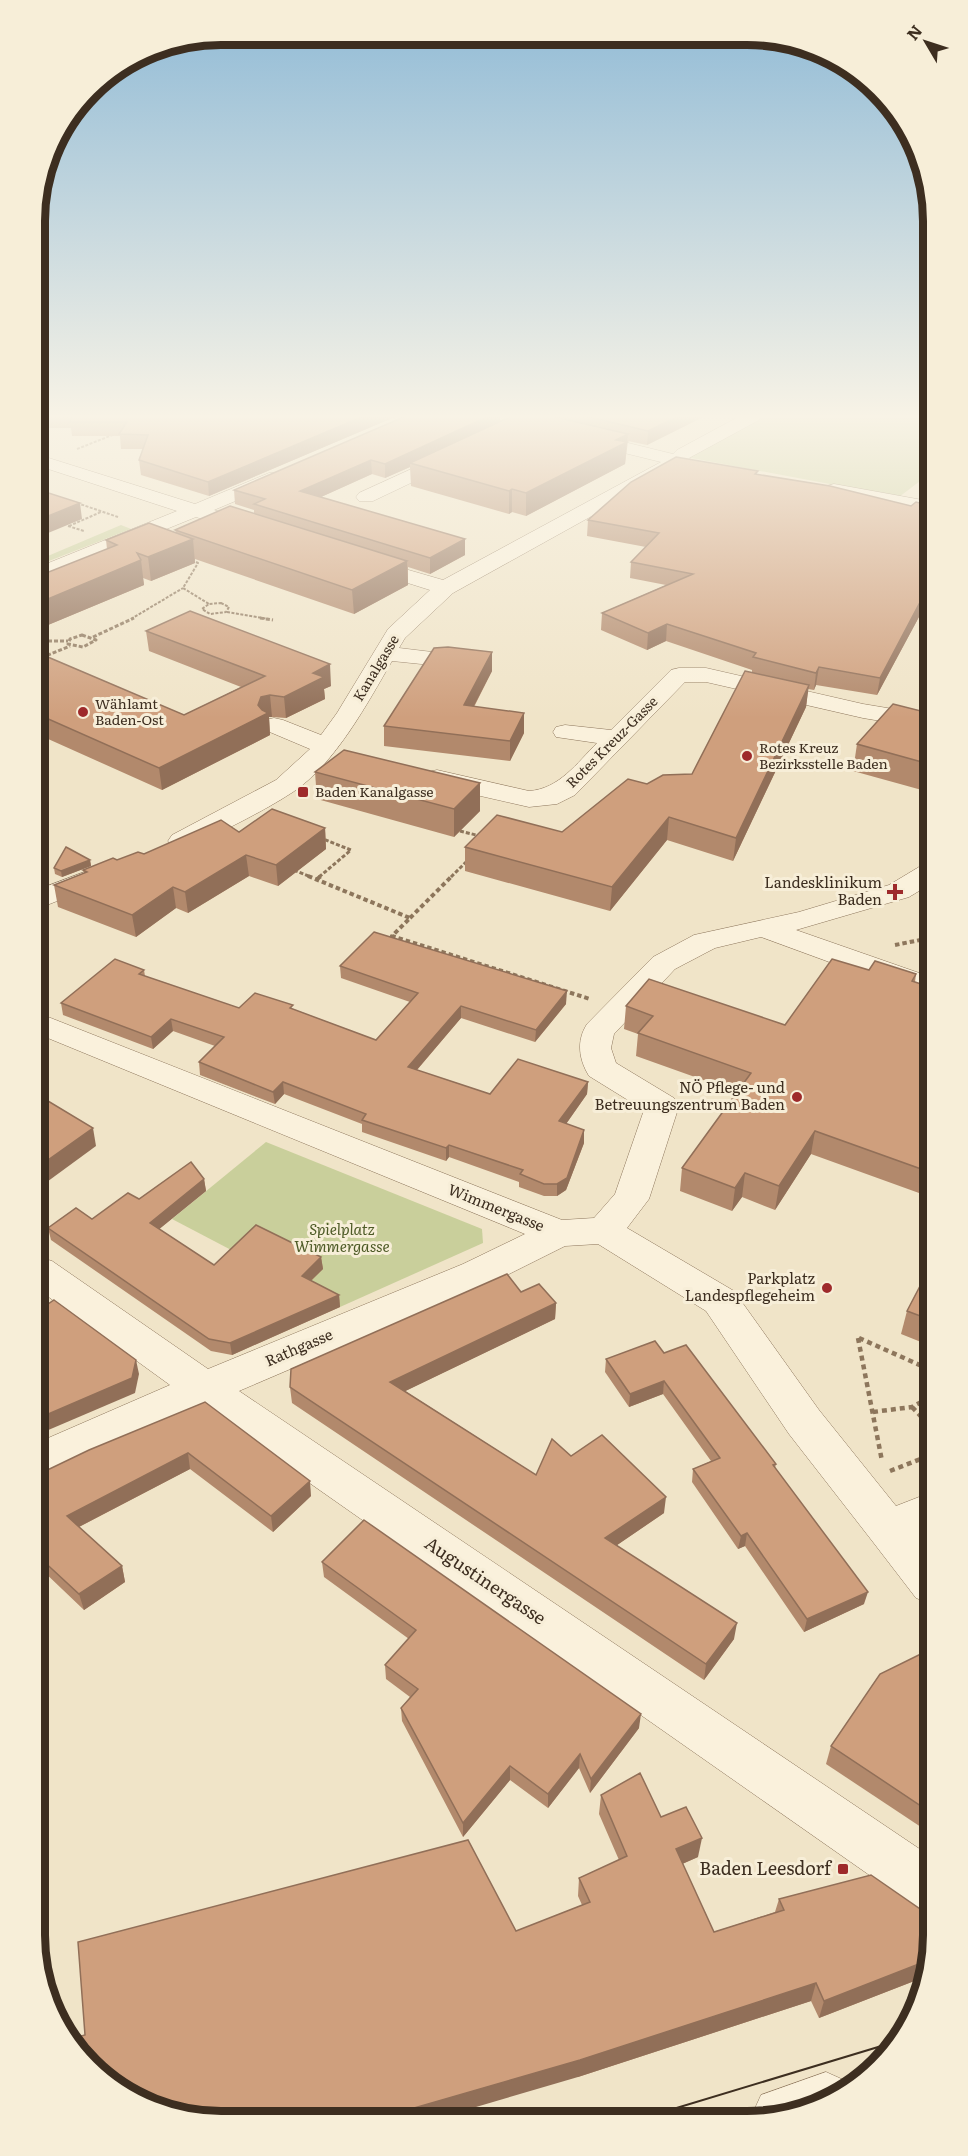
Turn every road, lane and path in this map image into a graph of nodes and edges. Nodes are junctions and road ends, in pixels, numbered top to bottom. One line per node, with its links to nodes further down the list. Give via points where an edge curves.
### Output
1 (91, 517): 7 (path, via 68,525)
2 (117, 517): 6 (path)
3 (183, 517): 11 (street)
4 (215, 517): 8 (street)
5 (575, 517): 13 (street, Kanalgasse)
6 (125, 519)
7 (90, 533)
8 (267, 533)
9 (344, 557): 13 (street)
10 (185, 558): 12 (path, via 198,563)
11 (45, 572)
12 (183, 588): 14 (path); 17 (path, via 142,614)
13 (445, 588): 21 (street, Kanalgasse, via 396,634)
14 (209, 604): 15 (path, via 227,605); 15 (path, via 202,609 205,613)
15 (226, 612): 16 (path)
16 (273, 620)
17 (93, 637): 18 (path, via 81,635); 20 (path, via 96,640 92,645)
18 (68, 640): 19 (path); 20 (path)
19 (45, 641)
20 (71, 646): 22 (path)
21 (383, 653): 23 (street); 28 (street, Kanalgasse)
22 (45, 656)
23 (441, 659)
24 (923, 721): 27 (street, Rotes Kreuz-Gasse, via 706,675 679,675)
25 (274, 724): 28 (street)
26 (565, 732): 27 (street)
27 (617, 738): 30 (street, Rotes Kreuz-Gasse, via 566,789 548,798)
28 (330, 752): 33 (street, Kanalgasse, via 285,786)
29 (414, 773): 30 (street, Rotes Kreuz-Gasse)
30 (529, 799): 31 (path, via 489,838)
31 (460, 831)
32 (321, 839): 38 (path, via 351,850)
33 (155, 852)
34 (473, 854): 40 (path)
35 (123, 865): 39 (street)
36 (288, 867): 38 (path)
37 (923, 877): 41 (street, via 899,891)
38 (317, 879): 40 (path)
39 (45, 897)
40 (410, 918): 43 (path, via 392,936)
41 (763, 928): 42 (street); 43 (street, via 705,941 664,963)
42 (923, 985)
43 (620, 1008): 45 (street, via 598,1031 595,1048 601,1069 662,1106 631,1199)
44 (45, 1026): 46 (street, Wimmergasse)
45 (604, 1231): 46 (street, Wimmergasse); 57 (street, via 720,1300 804,1422)
46 (559, 1233): 49 (street, Rathgasse, via 476,1274)
47 (45, 1276): 49 (street, Augustinergasse)
48 (923, 1366): 52 (path, via 858,1338)
49 (204, 1389): 54 (street, Rathgasse); 59 (street, Augustinergasse)
50 (923, 1401): 51 (path)
51 (912, 1407): 52 (path); 53 (path)
52 (873, 1412): 55 (path)
53 (923, 1419)
54 (45, 1458)
55 (884, 1473)
56 (923, 1514): 57 (street)
57 (888, 1529): 58 (street)
58 (923, 1573)
59 (923, 1881)

